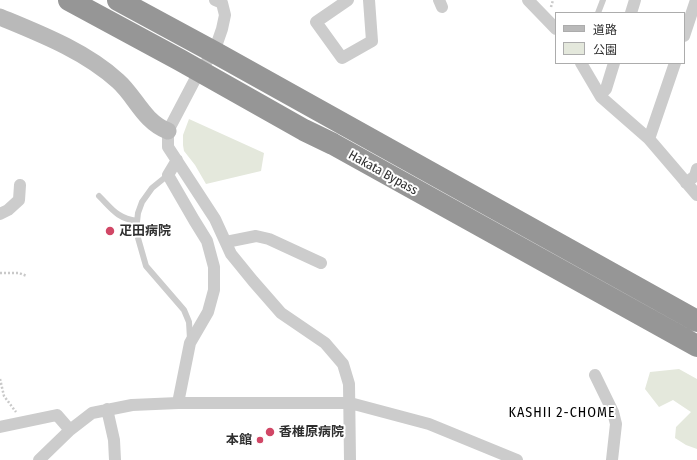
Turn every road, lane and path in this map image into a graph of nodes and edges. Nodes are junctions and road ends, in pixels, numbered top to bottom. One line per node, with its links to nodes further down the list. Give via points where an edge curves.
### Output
1 (69, 0): 19 (highway, Hakata Bypass)
2 (118, 0): 15 (highway, Hakata Bypass)
3 (215, 0): 15 (street, via 222,3 225,15)
4 (348, 0): 5 (street, via 316,22 342,58 372,41)
5 (369, 0)
6 (528, 0): 13 (street)
7 (603, 0): 10 (lane)
8 (635, 0): 11 (street)
9 (696, 0): 14 (street)
10 (598, 12)
11 (631, 12)
12 (0, 17): 21 (street, via 82,55 119,82 157,127)
13 (555, 28)
14 (685, 33)
15 (214, 52): 19 (street); 36 (highway, Hakata Bypass)
16 (582, 64): 20 (street)
17 (614, 64): 20 (street, via 606,89)
18 (675, 64): 22 (street)
19 (199, 72): 21 (street); 38 (highway, Hakata Bypass)
20 (600, 95): 22 (street)
21 (168, 131): 23 (street, via 168,147)
22 (649, 139): 26 (street)
23 (177, 160): 25 (street); 32 (street, via 215,219)
24 (697, 169): 26 (street, via 695,176)
25 (168, 175): 31 (lane, via 152,188 142,202); 37 (street, via 208,241 214,267 214,290 208,312)
26 (686, 183): 28 (street)
27 (20, 185): 30 (street, via 19,200)
28 (697, 195)
29 (99, 196): 31 (lane, via 118,215)
30 (0, 214)
31 (138, 221): 37 (lane, via 136,231 146,266 184,310 189,322)
32 (226, 242): 33 (street, via 256,236 269,239); 42 (street, via 231,254 281,312 325,343 343,364 349,384)
33 (321, 263)
34 (0, 273): 35 (path, via 19,273)
35 (27, 276)
36 (697, 321)
37 (190, 343): 41 (street)
38 (697, 346)
39 (595, 375): 51 (street, via 616,424)
40 (0, 379): 44 (path, via 4,396)
41 (178, 403): 42 (street); 43 (street)
42 (350, 403): 49 (street); 50 (street, via 429,424)
43 (107, 409): 46 (street, via 92,413); 48 (street, via 114,440)
44 (25, 421): 45 (street); 46 (street, via 57,415)
45 (0, 427)
46 (70, 430): 47 (street)
47 (39, 460)
48 (114, 460)
49 (350, 460)
50 (517, 460)
51 (612, 460)

